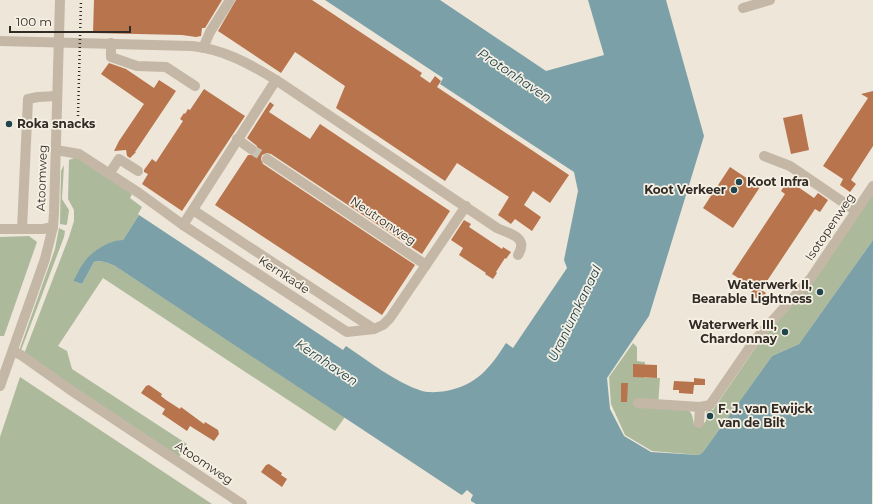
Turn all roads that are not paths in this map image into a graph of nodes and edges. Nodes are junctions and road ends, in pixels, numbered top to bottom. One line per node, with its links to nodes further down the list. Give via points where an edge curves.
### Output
1 (60, 0): 6 (street, Atoomweg)
2 (230, 0): 8 (street)
3 (770, 0): 4 (street)
4 (743, 8)
5 (0, 41): 6 (street)
6 (59, 42): 7 (street); 11 (street, Atoomweg)
7 (111, 43): 8 (street); 10 (street, via 111,58 137,66 166,68)
8 (203, 48): 9 (street, via 231,56)
9 (276, 80): 12 (street); 20 (street)
10 (195, 86)
11 (57, 96): 14 (street, Atoomweg); 26 (street, via 28,99)
12 (237, 140): 13 (street); 21 (street)
13 (251, 149)
14 (56, 150): 18 (street, Kernkade, via 78,154); 24 (street, Atoomweg)
15 (764, 156): 22 (street, via 790,166)
16 (267, 159): 28 (street, Neutronweg)
17 (138, 171): 18 (street, via 119,159)
18 (109, 174): 23 (street, Kernkade)
19 (873, 186): 22 (street, Isotopenweg)
20 (466, 206): 27 (street, via 497,228 519,238 522,249); 28 (street)
21 (193, 210): 23 (street); 29 (street, Kernkade)
22 (856, 211): 33 (street, Isotopenweg, via 811,278 754,341 710,405)
23 (183, 225): 29 (street, Kernkade, via 347,332)
24 (53, 227): 26 (street); 30 (street, Atoomweg, via 45,258)
25 (0, 229): 26 (street)
26 (22, 229)
27 (518, 255)
28 (426, 265): 29 (street, Kernkade, via 390,318)
29 (374, 329)
30 (12, 350): 31 (street, Atoomweg); 35 (street, Atoomweg)
31 (0, 386)
32 (638, 403): 33 (street)
33 (700, 407): 34 (street)
34 (699, 423)
35 (242, 504)

